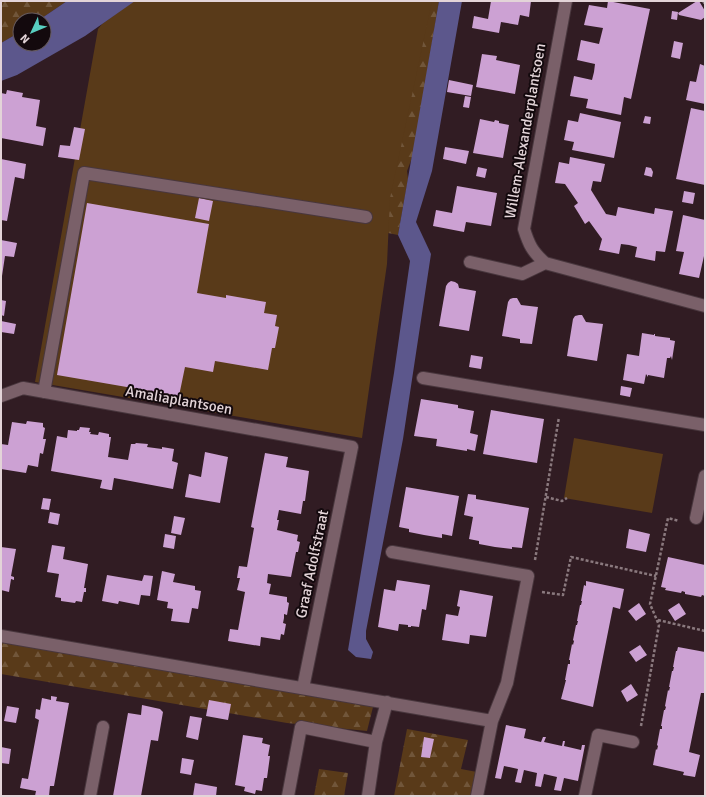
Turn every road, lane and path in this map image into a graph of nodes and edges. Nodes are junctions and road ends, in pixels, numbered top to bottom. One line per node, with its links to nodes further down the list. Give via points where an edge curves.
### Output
1 (566, 1): 6 (street, Willem-Alexanderplantsoen, via 524,229 534,253)
2 (703, 1): 3 (path)
3 (705, 4)
4 (366, 217): 9 (street, via 84,173)
5 (470, 262): 6 (street, via 522,274)
6 (545, 263): 7 (street)
7 (705, 306)
8 (423, 378): 11 (street)
9 (44, 392): 10 (street, Amaliaplantsoen, via 23,388); 13 (street, Amaliaplantsoen)
10 (1, 396)
11 (562, 401): 12 (street); 15 (path)
12 (705, 424)
13 (352, 447): 26 (street, Graaf Adolfstraat)
14 (705, 476): 17 (street)
15 (546, 497): 16 (path, via 562,501); 20 (path, via 534,567)
16 (567, 498)
17 (696, 518)
18 (681, 521): 21 (path, via 668,518)
19 (392, 552): 20 (street)
20 (528, 576): 22 (street)
21 (656, 576): 22 (path, via 571,557 563,595); 23 (path, via 650,604)
22 (526, 589): 28 (street, via 507,683)
23 (657, 620): 24 (path); 31 (path, via 659,625 639,738)
24 (705, 631)
25 (1, 636): 26 (street)
26 (303, 688): 27 (street)
27 (387, 702): 28 (street); 30 (street)
28 (492, 721): 35 (street)
29 (103, 727): 32 (street)
30 (376, 742): 33 (street, via 301,727); 34 (street)
31 (632, 742): 36 (street, via 598,735)
32 (90, 796)
33 (288, 796)
34 (368, 796)
35 (477, 796)
36 (585, 796)

